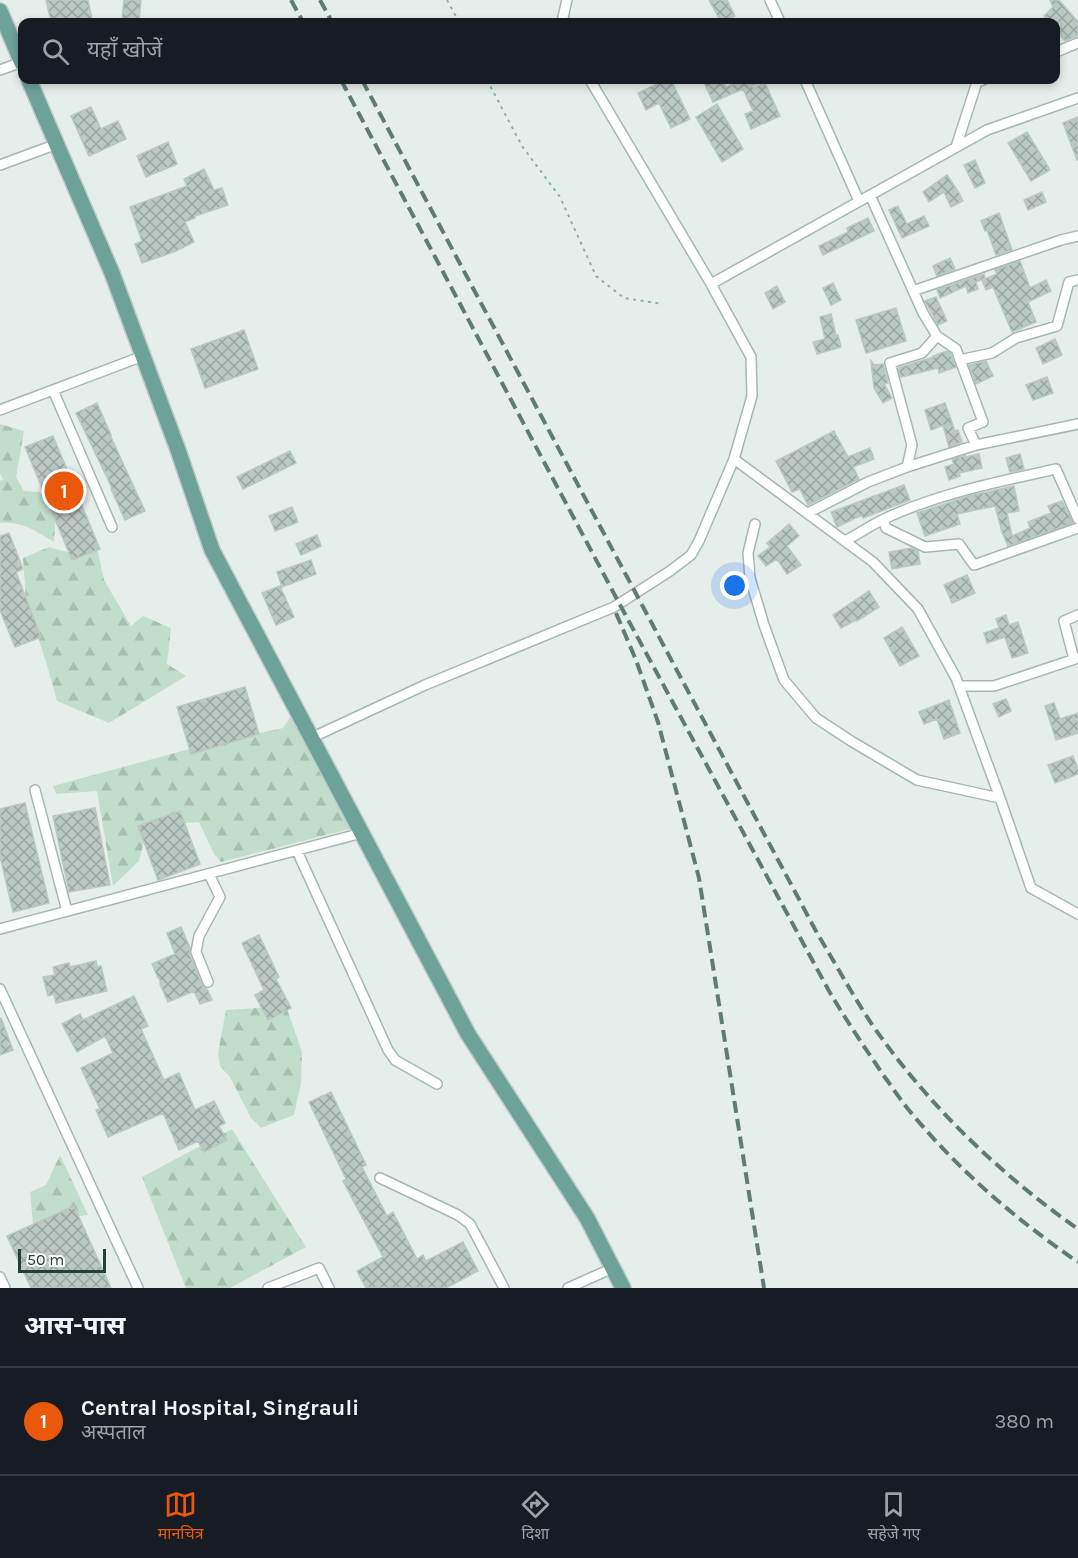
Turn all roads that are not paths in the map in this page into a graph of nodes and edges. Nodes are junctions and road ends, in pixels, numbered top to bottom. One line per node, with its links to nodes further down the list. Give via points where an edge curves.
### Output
1 (567, 0): 4 (street)
2 (770, 0): 5 (street)
3 (0, 11): 8 (main road)
4 (563, 18)
5 (778, 18)
6 (1078, 43): 7 (street)
7 (1060, 50)
8 (18, 54)
9 (18, 64): 10 (street)
10 (0, 70)
11 (31, 84): 16 (main road)
12 (592, 84): 23 (street)
13 (807, 84): 20 (street)
14 (976, 84): 17 (street)
15 (1078, 98): 17 (street, via 987,130)
16 (57, 144): 18 (street); 26 (main road)
17 (956, 147): 19 (street)
18 (0, 165)
19 (870, 195): 20 (street); 24 (street)
20 (859, 201): 23 (street)
21 (1078, 236): 24 (street)
22 (1078, 280): 27 (street, via 1069,282 1058,326 1016,338 992,353)
23 (711, 284): 32 (street, via 751,357 752,396)
24 (913, 291): 25 (street)
25 (937, 336): 31 (street, via 956,349 983,422 968,428); 33 (street, via 922,353 890,363 912,445)
26 (143, 356): 28 (street); 44 (main road, via 212,550)
27 (964, 359)
28 (53, 390): 29 (street); 38 (street)
29 (0, 410)
30 (1078, 424): 31 (street)
31 (976, 445): 33 (street)
32 (734, 459): 34 (street); 44 (street, via 699,541 690,555 670,571 614,607 425,685)
33 (907, 467): 34 (street, via 867,482)
34 (808, 513): 40 (street)
35 (1078, 519): 36 (street, via 1056,469 934,500)
36 (882, 520): 39 (street, via 886,528 925,547 958,544 974,565); 40 (street)
37 (755, 524): 46 (street, via 748,553 750,578 764,625 784,680 816,718 917,780)
38 (112, 527)
39 (1078, 528)
40 (845, 541): 43 (street, via 873,562 918,609)
41 (1078, 615): 42 (street, via 1064,621)
42 (1076, 658): 43 (street, via 994,686)
43 (958, 686): 46 (street)
44 (311, 738): 47 (main road)
45 (35, 790): 50 (street)
46 (1000, 798): 51 (street, via 1031,888)
47 (362, 833): 48 (street); 57 (main road, via 468,1034 587,1218)
48 (297, 851): 49 (street); 55 (street, via 388,1050 395,1060)
49 (208, 874): 50 (street); 53 (street, via 220,897 199,936 196,952)
50 (67, 911): 52 (street)
51 (1078, 914)
52 (0, 929)
53 (208, 982)
54 (0, 989): 60 (street)
55 (437, 1084)
56 (380, 1178): 63 (street, via 470,1224)
57 (613, 1268): 64 (street); 65 (main road)
58 (0, 1277): 59 (street)
59 (5, 1288)
60 (138, 1288)
61 (268, 1288): 62 (street, via 319,1268)
62 (329, 1288)
63 (504, 1288)
64 (568, 1288)
65 (623, 1288)

